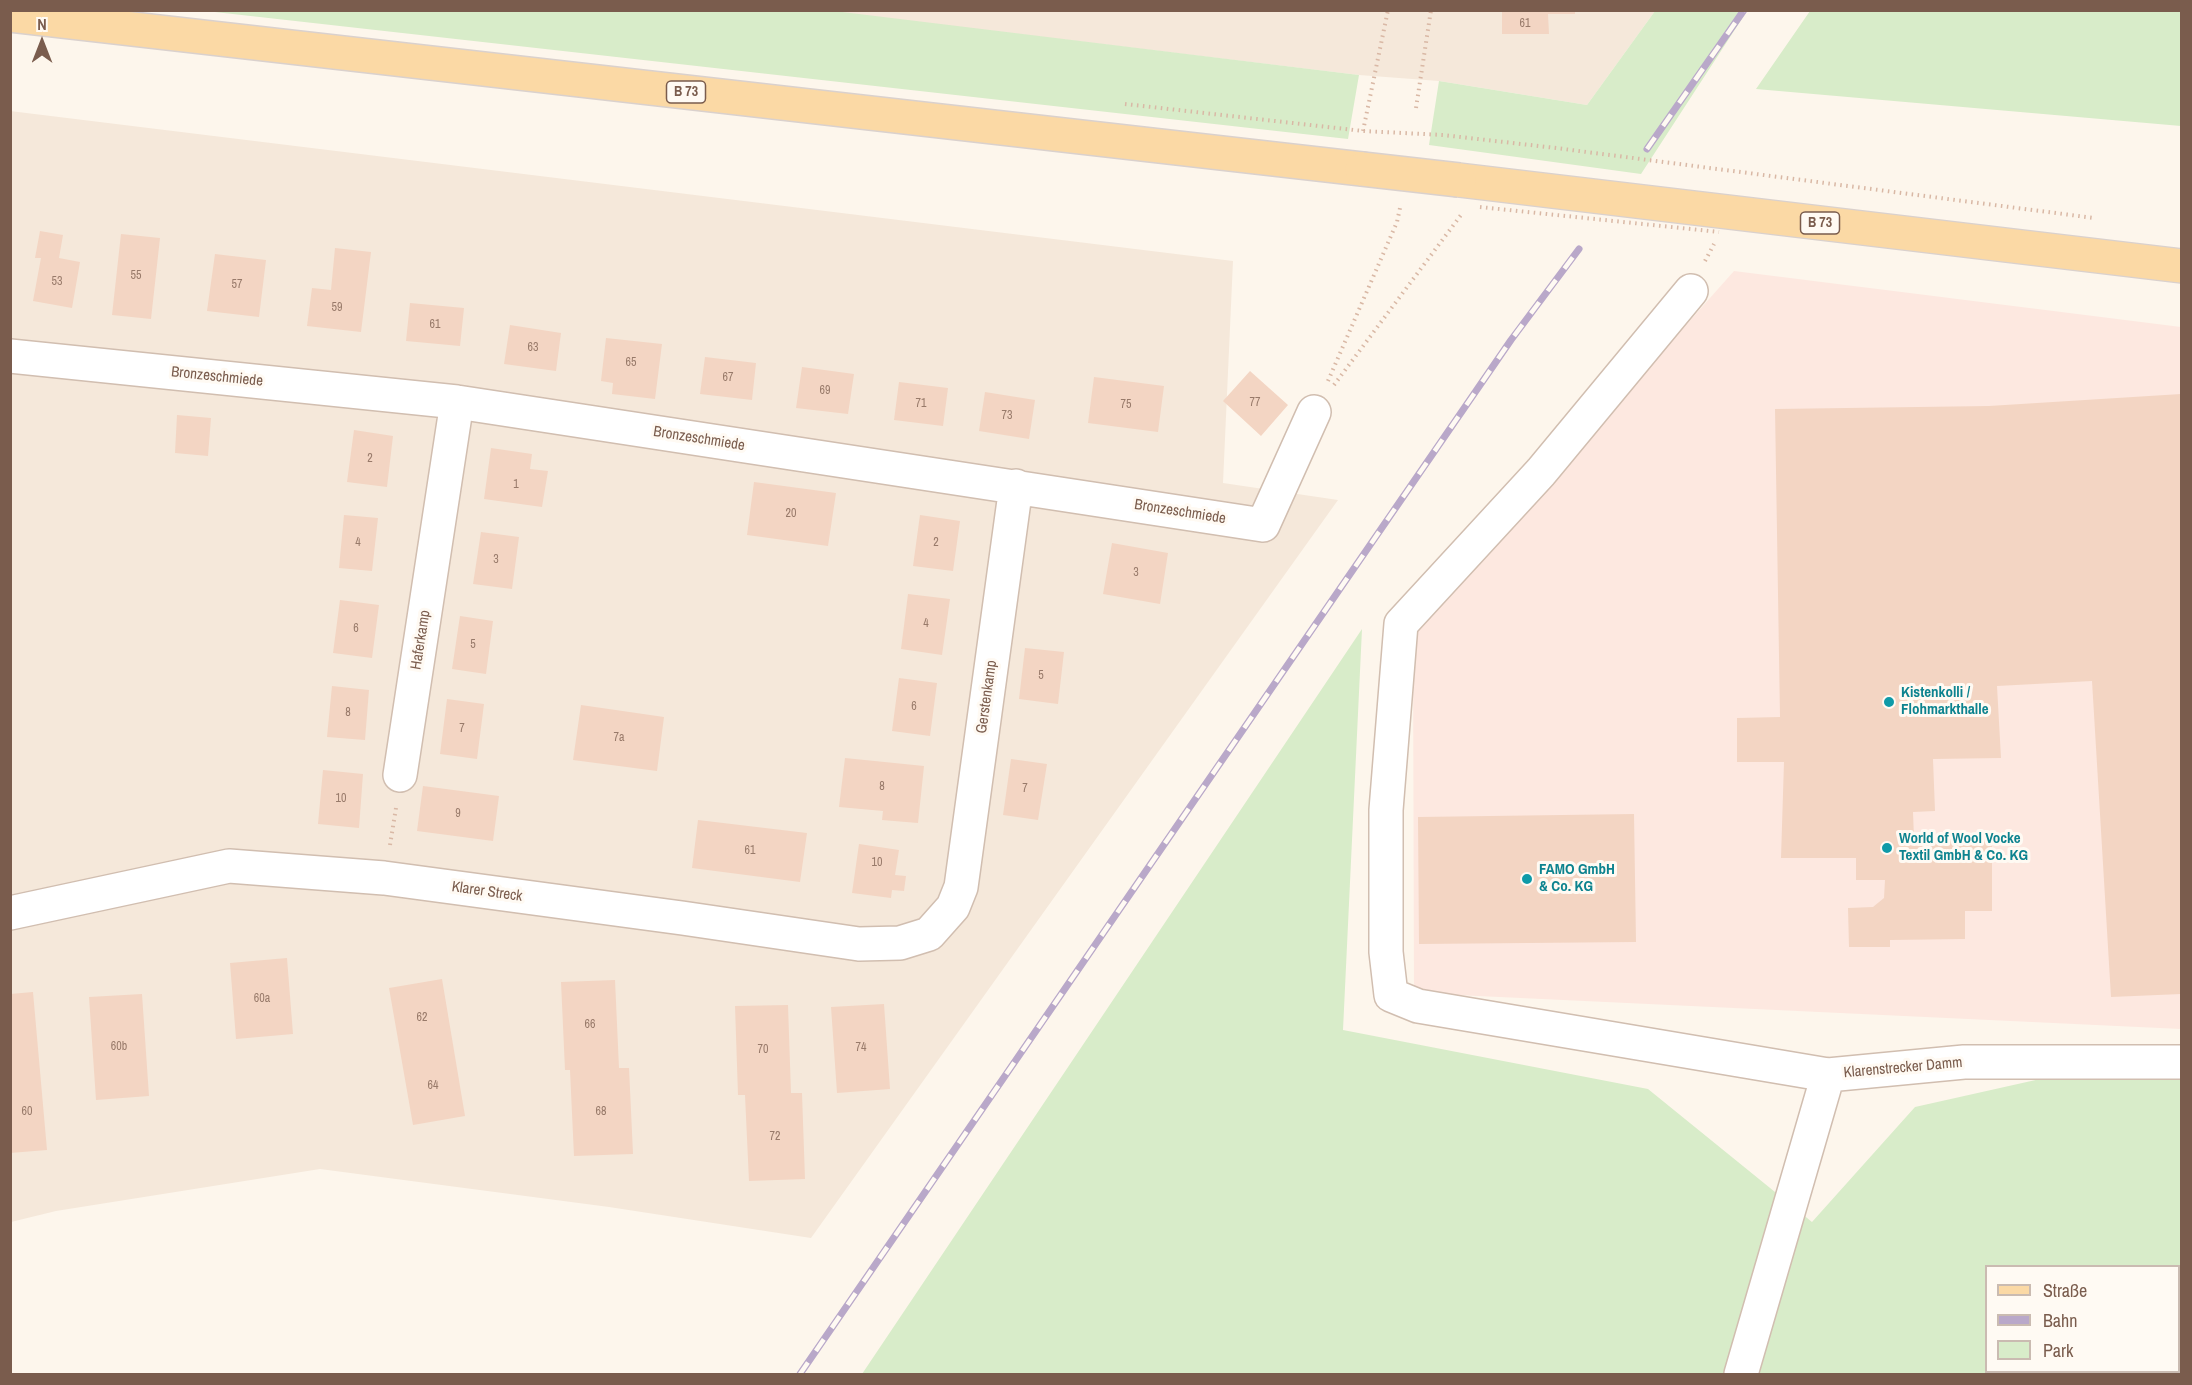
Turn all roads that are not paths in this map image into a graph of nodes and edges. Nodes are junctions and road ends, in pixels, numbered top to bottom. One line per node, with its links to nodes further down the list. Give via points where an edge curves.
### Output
1 (10, 15): 2 (main road, B 73, bridge, via 1362,169 1463,193)
2 (2181, 266)
3 (1691, 291): 12 (street, via 1541,472 1401,624 1386,810 1386,952 1391,994 1418,1006)
4 (10, 356): 5 (street, Bronzeschmiede)
5 (457, 402): 7 (street, Bronzeschmiede); 8 (street, Haferkamp)
6 (1314, 412): 7 (street, Bronzeschmiede, via 1263,525)
7 (1016, 486): 9 (street, Gerstenkamp, via 961,887)
8 (400, 775)
9 (953, 907): 10 (street, Klarer Streck, via 929,934 900,943 859,944 384,879 229,866)
10 (10, 913)
11 (2181, 1062): 12 (street, Klarenstrecker Damm, via 1964,1062)
12 (1828, 1075): 13 (street, Klarenstrecker Damm)
13 (1741, 1374)

